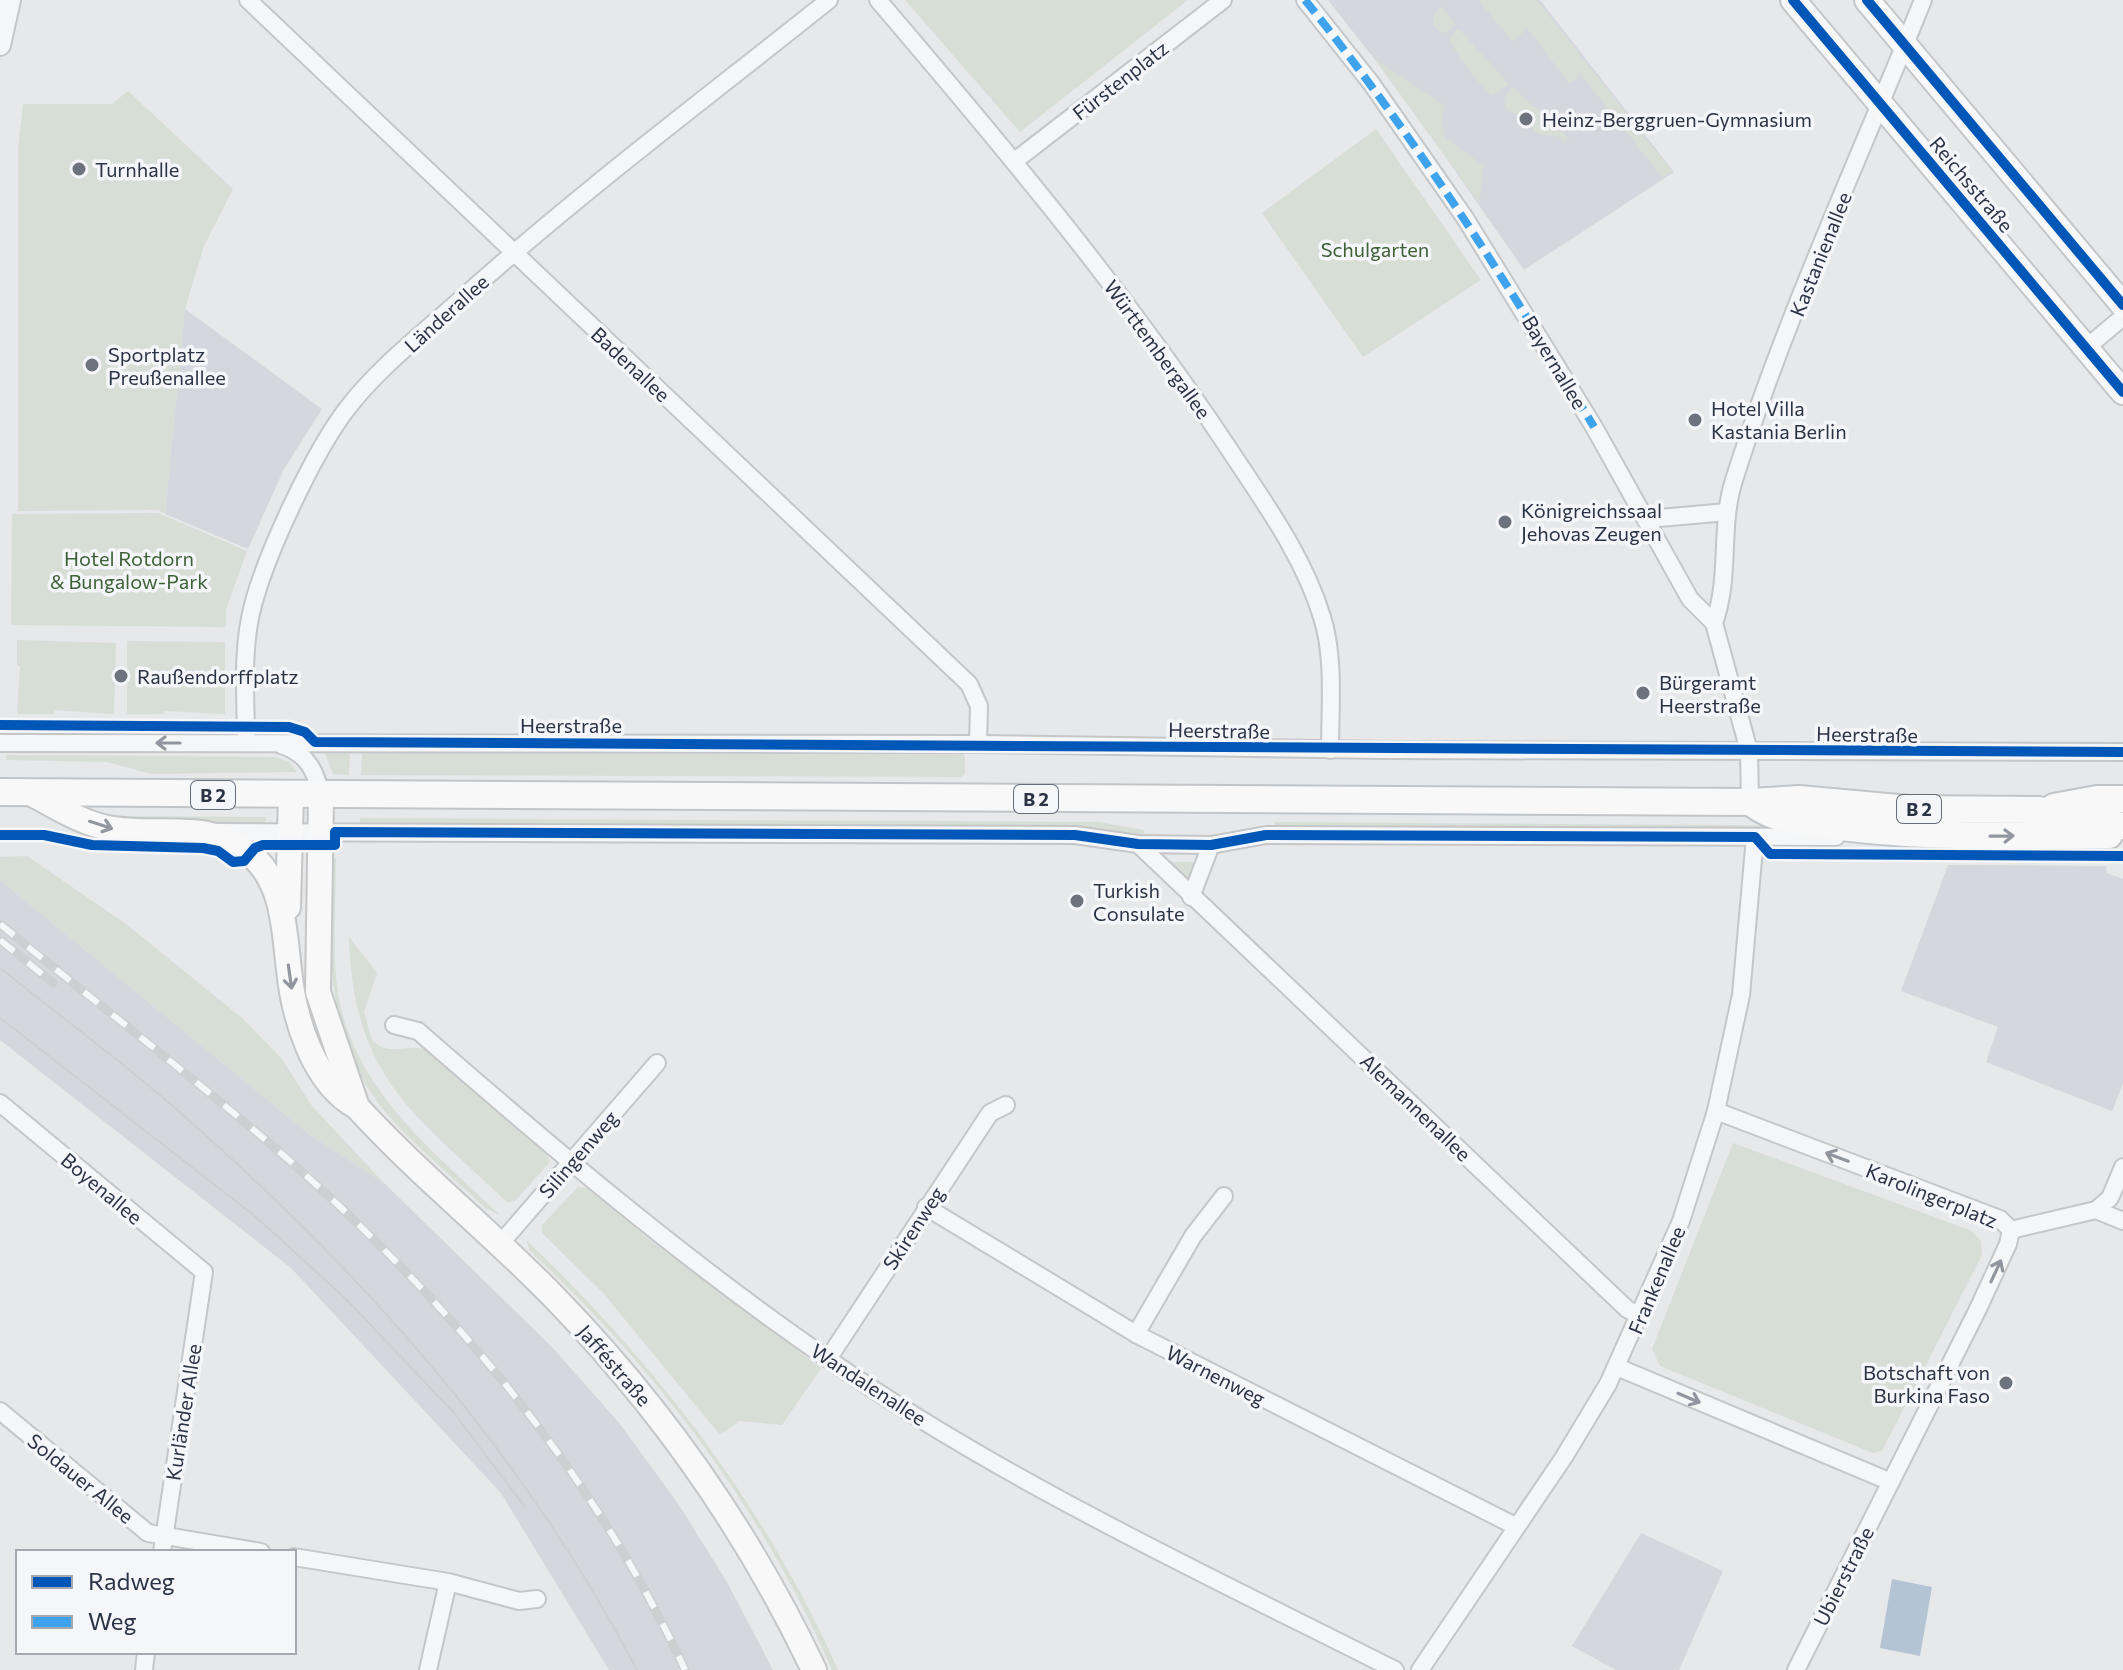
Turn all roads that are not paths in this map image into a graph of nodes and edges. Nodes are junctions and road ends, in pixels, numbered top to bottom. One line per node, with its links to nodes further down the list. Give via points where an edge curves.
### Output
1 (10, 0): 11 (street)
2 (248, 0): 14 (street, Badenallee)
3 (829, 0): 14 (street, Länderallee)
4 (878, 0): 13 (street, Württembergallee)
5 (1223, 0): 13 (street, Fürstenplatz)
6 (1305, 0): 20 (street, Bayernallee, via 1371,83 1465,218)
7 (1793, 0): 12 (main road, Reichsstraße)
8 (1867, 0): 10 (main road, Reichsstraße)
9 (1923, 0): 10 (street, Kastanienallee)
10 (1905, 44): 12 (street, Kastanienallee); 15 (main road, Reichsstraße)
11 (0, 45)
12 (1881, 104): 17 (main road, Reichsstraße); 19 (street, Kastanienallee, via 1744,449)
13 (1016, 160): 26 (street, Württembergallee, via 1184,381 1300,564 1328,643)
14 (513, 252): 23 (street, Länderallee, via 387,366 346,409 319,454 253,604 246,636); 25 (street, Badenallee, via 969,684 979,706)
15 (2123, 305)
16 (2123, 317): 17 (street)
17 (2086, 348): 18 (main road, Reichsstraße)
18 (2123, 392)
19 (1727, 512): 20 (street); 21 (street, Kastanienallee, via 1724,595)
20 (1648, 519): 21 (street, Bayernallee, via 1690,599)
21 (1714, 623): 27 (street, Bayernallee)
22 (0, 743): 23 (street, Heerstraße, one-way to 22)
23 (246, 743): 24 (street, Heerstraße)
24 (278, 744): 25 (street, Heerstraße); 32 (street, Jafféstraße, via 300,753 311,766)
25 (978, 744): 26 (street, Heerstraße)
26 (1330, 750): 27 (street, Heerstraße)
27 (1749, 751): 28 (street, Heerstraße); 34 (street)
28 (2123, 752)
29 (0, 792): 30 (main road, B 2)
30 (30, 793): 31 (main road, B 2); 37 (main road, one-way to 37, via 103,827)
31 (291, 796): 32 (main road, B 2); 38 (main road, Jafféstraße)
32 (321, 796): 34 (main road, B 2); 39 (main road, Jafféstraße)
33 (2123, 799): 35 (main road, B 2)
34 (1750, 802): 35 (main road, B 2, via 1799,799 1909,809); 40 (main road, B 2, via 1774,817)
35 (2039, 810): 36 (main road, B 2)
36 (2123, 826)
37 (203, 832): 38 (street); 46 (main road, Jafféstraße, via 232,842 262,865 275,886)
38 (290, 832): 39 (street); 46 (main road, Jafféstraße)
39 (320, 832): 43 (street, via 1075,835); 51 (main road, Jafféstraße, via 318,992)
40 (1899, 834): 41 (main road, B 2, one-way to 41); 42 (street)
41 (2123, 835)
42 (1755, 837): 44 (street, via 1266,835); 52 (street, Frankenallee, via 1741,995)
43 (1138, 844): 44 (street); 45 (street, Alemannenallee)
44 (1211, 845): 45 (street)
45 (1191, 897): 62 (street, Alemannenallee)
46 (287, 937): 51 (main road, Jafféstraße, one-way to 51, via 303,1030 337,1096)
47 (394, 1025): 53 (street, Wandalenallee, via 418,1031)
48 (657, 1063): 53 (street, Silingenweg)
49 (0, 1103): 61 (street, Boyenallee)
50 (1006, 1105): 56 (street, Skirenweg, via 990,1113)
51 (357, 1107): 60 (main road, Jafféstraße)
52 (1716, 1111): 59 (street, Karolingerplatz, one-way to 52, via 2000,1219); 62 (street, Frankenallee, via 1681,1221)
53 (569, 1164): 60 (street, Silingenweg); 64 (street, Wandalenallee)
54 (2123, 1167): 57 (street, via 2110,1198)
55 (1224, 1196): 63 (street, via 1193,1236)
56 (926, 1207): 63 (street, Warnenweg); 64 (street, Skirenweg)
57 (2096, 1210): 58 (street); 59 (street)
58 (2123, 1221)
59 (2011, 1230): 67 (street, Karolingerplatz, one-way to 59)
60 (500, 1244): 75 (main road, Jafféstraße, via 608,1353 678,1441 770,1582)
61 (204, 1272): 69 (street, Kurländer Allee)
62 (1640, 1316): 65 (street, Frankenallee)
63 (1136, 1334): 68 (street, Warnenweg)
64 (828, 1359): 76 (street, Wandalenallee, via 944,1434 1071,1506)
65 (1617, 1367): 67 (street, one-way to 67); 68 (street, Frankenallee)
66 (0, 1411): 69 (street, Soldauer Allee)
67 (1891, 1482): 78 (street, Ubierstraße)
68 (1515, 1526): 77 (street, Frankenallee)
69 (163, 1544): 70 (street, Soldauer Allee)
70 (236, 1550)
71 (296, 1557): 72 (street)
72 (448, 1582): 73 (street, via 519,1601); 74 (street)
73 (537, 1599)
74 (428, 1670)
75 (814, 1670)
76 (1395, 1670)
77 (1420, 1670)
78 (1796, 1670)

